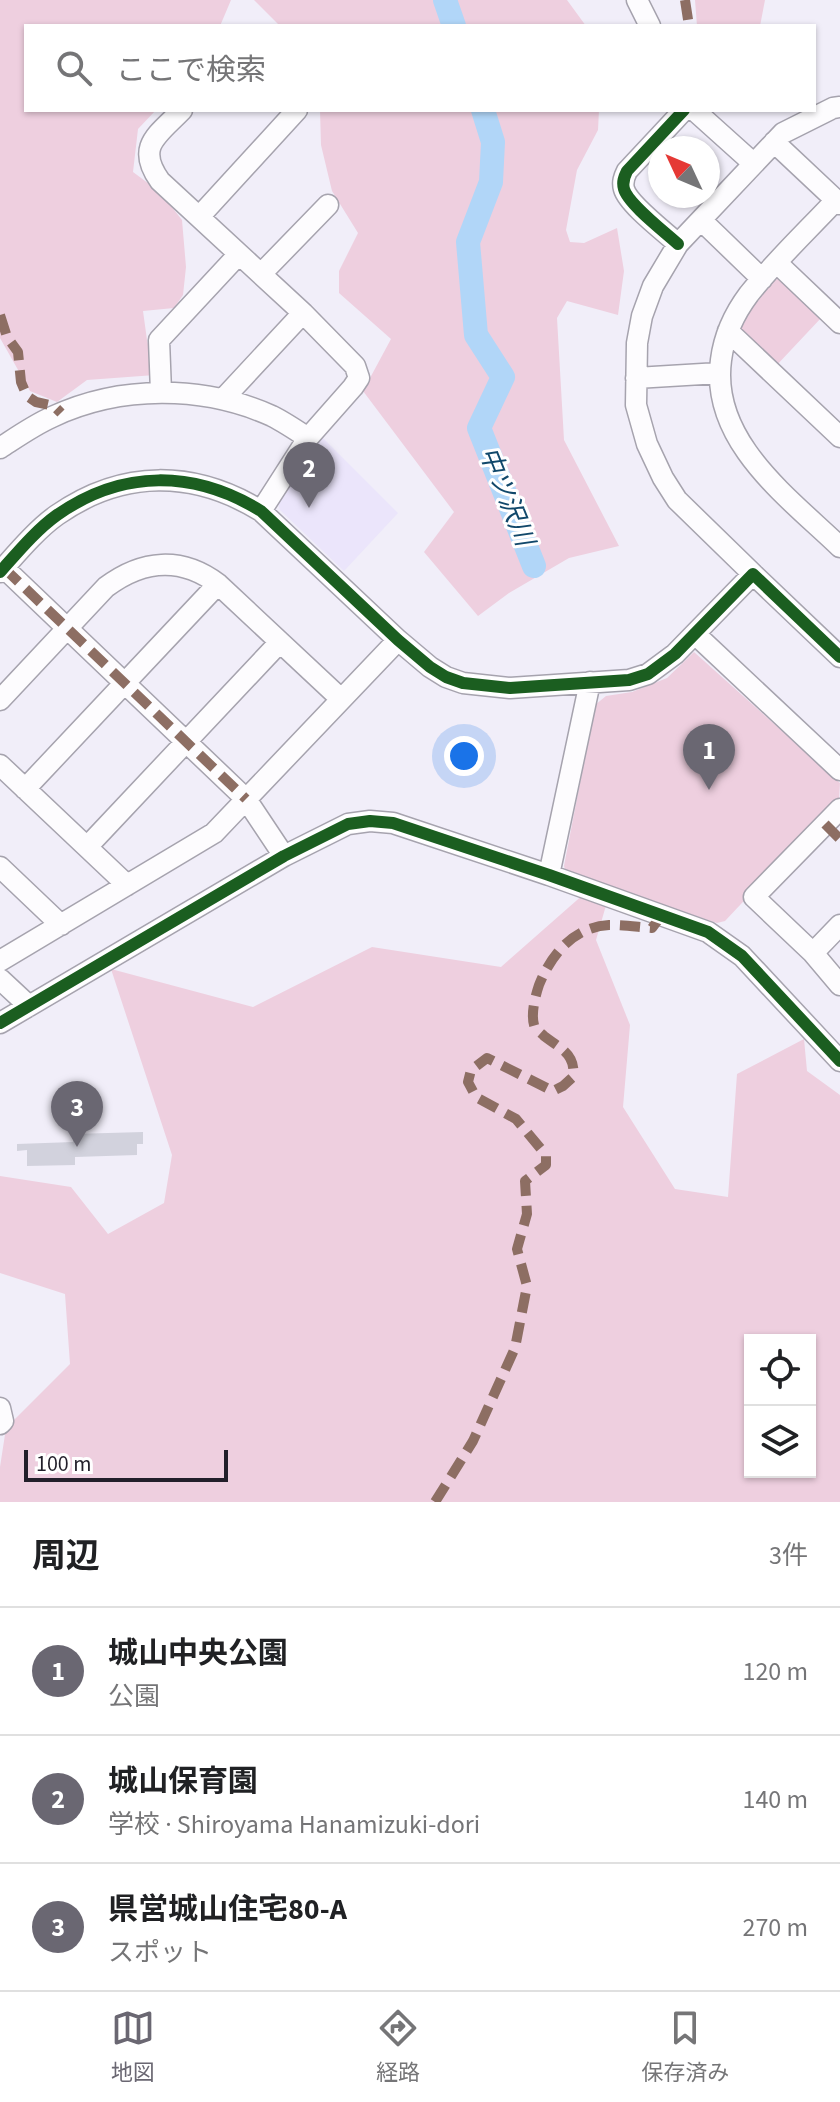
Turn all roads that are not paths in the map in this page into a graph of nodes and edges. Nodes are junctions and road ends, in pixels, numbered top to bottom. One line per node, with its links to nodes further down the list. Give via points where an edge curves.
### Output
1 (637, 0): 2 (street)
2 (649, 24)
3 (840, 107): 8 (street)
4 (180, 112): 12 (street, via 151,144 148,156 160,181)
5 (295, 112): 12 (street)
6 (682, 112): 14 (street, via 623,179 630,201)
7 (696, 112): 9 (street)
8 (774, 142): 9 (street); 10 (street)
9 (753, 163): 13 (street)
10 (838, 202): 16 (street)
11 (328, 205): 17 (street)
12 (199, 217): 15 (street)
13 (701, 220): 14 (street); 18 (street)
14 (678, 244): 23 (street, via 642,316)
15 (239, 254): 17 (street); 24 (street, via 159,340)
16 (777, 263): 18 (street); 20 (street)
17 (261, 274): 19 (street)
18 (762, 279): 21 (street)
19 (303, 313): 25 (street); 27 (street, via 355,366 359,378)
20 (840, 323)
21 (728, 331): 22 (street); 26 (street)
22 (719, 373): 23 (street); 30 (street, via 725,411 743,446)
23 (636, 378): 32 (street, via 636,405 663,478 677,500)
24 (161, 392): 25 (street); 28 (street, via 111,397 72,409)
25 (223, 399): 27 (street, via 274,417)
26 (840, 437)
27 (308, 438): 29 (street)
28 (0, 448)
29 (261, 511): 31 (street, via 190,482 167,479 117,486 55,517); 36 (street)
30 (840, 547)
31 (2, 570): 34 (street)
32 (753, 574): 35 (street); 38 (street)
33 (218, 584): 34 (street, via 180,566 140,568 106,587); 37 (street); 40 (street)
34 (67, 629): 40 (street); 42 (street)
35 (695, 634): 39 (street, via 648,674); 45 (street)
36 (398, 640): 39 (street, via 430,667 463,683 510,688); 41 (street)
37 (280, 642): 41 (street); 43 (street)
38 (840, 657)
39 (590, 682): 53 (street)
40 (124, 684): 43 (street); 46 (street)
41 (341, 699): 47 (street)
42 (0, 700)
43 (185, 742): 47 (street); 50 (street)
44 (0, 765): 46 (street)
45 (840, 770)
46 (25, 789): 50 (street)
47 (246, 799): 51 (street); 54 (street, via 214,833)
48 (840, 809): 49 (street)
49 (833, 832): 57 (street, via 754,897)
50 (87, 847): 54 (street)
51 (284, 856): 53 (street, via 348,824 370,821 393,823); 61 (street)
52 (0, 867): 55 (street)
53 (549, 875): 63 (street, via 708,932 742,956)
54 (127, 885): 55 (street)
55 (61, 925): 58 (street)
56 (840, 925): 57 (street)
57 (813, 953): 60 (street)
58 (0, 961)
59 (0, 979): 61 (street)
60 (840, 985)
61 (29, 1006): 62 (street)
62 (0, 1023)
63 (838, 1056)
64 (0, 1408): 65 (street)
65 (0, 1424)

